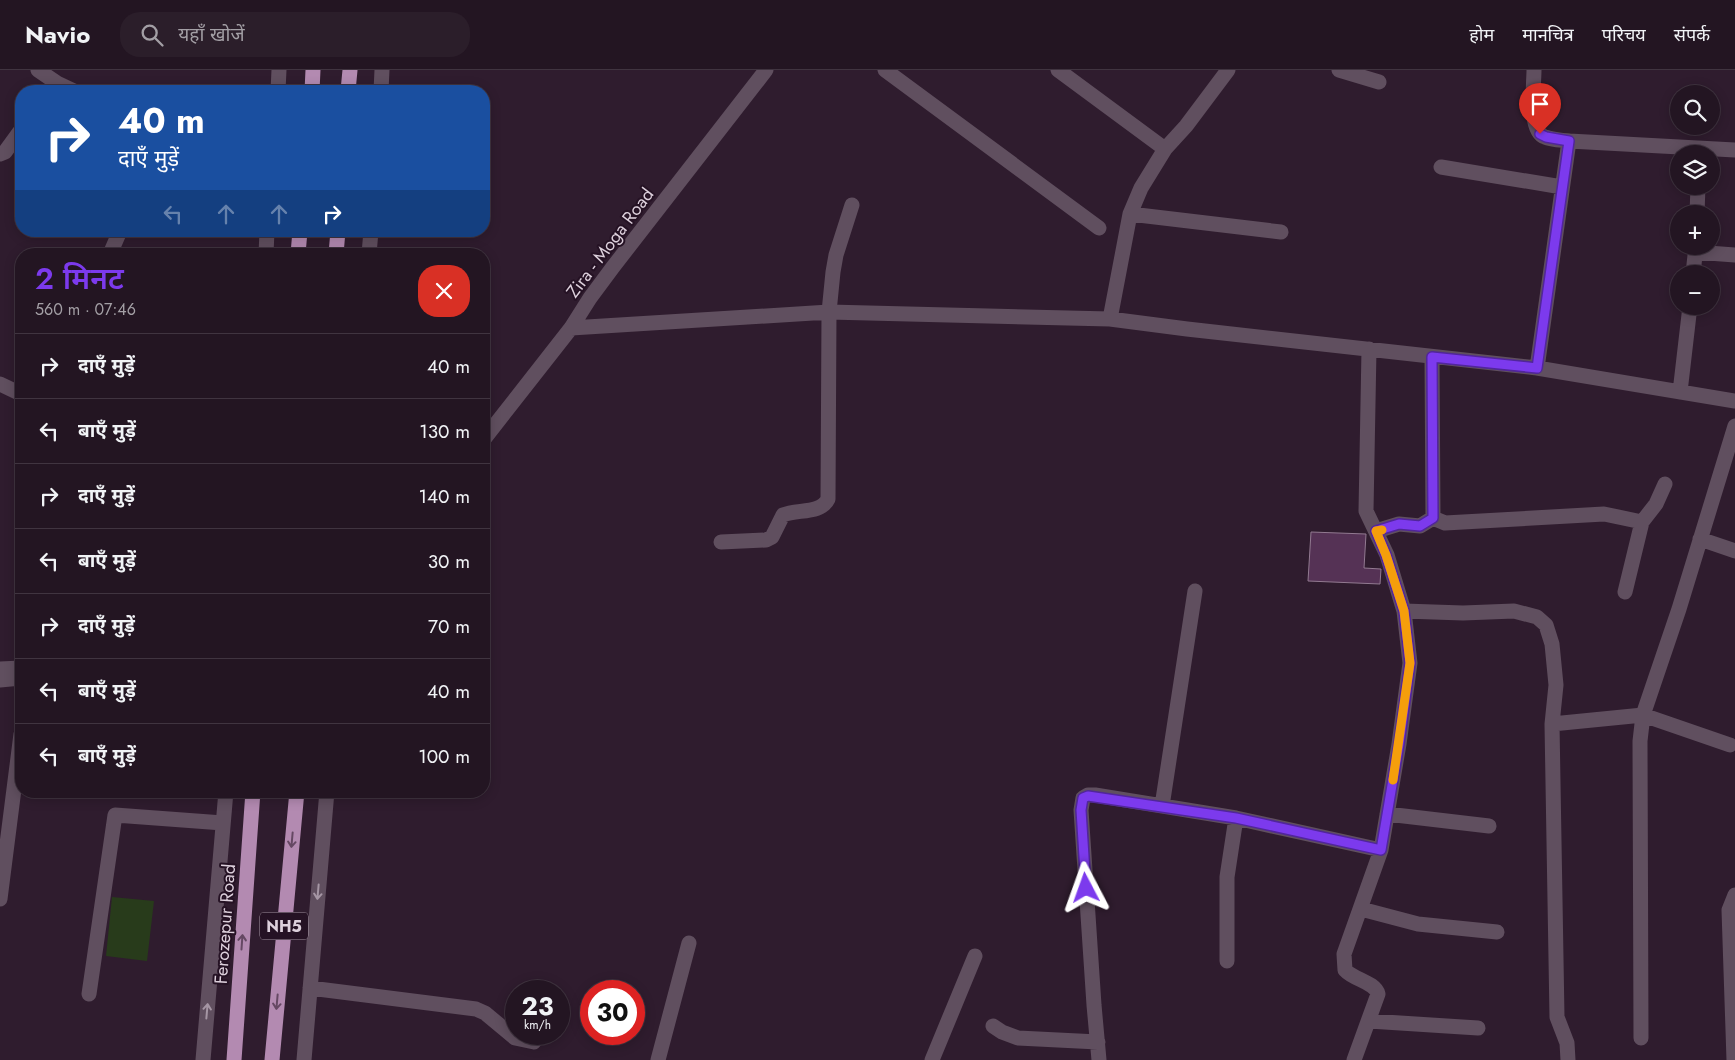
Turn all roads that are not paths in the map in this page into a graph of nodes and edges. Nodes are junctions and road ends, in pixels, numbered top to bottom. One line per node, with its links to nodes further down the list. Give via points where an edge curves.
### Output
1 (38, 70): 13 (street)
2 (279, 70): 14 (street)
3 (313, 70): 15 (highway)
4 (350, 70): 16 (highway)
5 (382, 70): 17 (street)
6 (766, 70): 36 (street, Zira - Moga Road, via 613,267)
7 (885, 70): 29 (street)
8 (1058, 70): 20 (street)
9 (1339, 70): 12 (street)
10 (1534, 70): 19 (street, via 1536,128 1546,137)
11 (1222, 72): 20 (street, via 1201,107)
12 (1380, 82)
13 (52, 85)
14 (278, 85)
15 (312, 85)
16 (349, 85)
17 (381, 85)
18 (15, 138): 24 (street)
19 (1569, 141): 21 (street); 26 (street)
20 (1165, 149): 28 (street, via 1141,188)
21 (1670, 149)
22 (1720, 150): 23 (street)
23 (1735, 150)
24 (0, 154)
25 (1440, 167): 26 (street)
26 (1562, 187): 39 (street)
27 (852, 206): 33 (street, via 836,255)
28 (1130, 214): 30 (street); 35 (street)
29 (1098, 228)
30 (1280, 232)
31 (1720, 253): 32 (street)
32 (1735, 255)
33 (829, 312): 35 (street); 36 (street); 51 (street, via 826,505 783,514 772,537 766,540)
34 (1689, 315): 42 (street)
35 (1110, 319): 37 (street)
36 (571, 328): 45 (street, Zira - Moga Road)
37 (1369, 349): 38 (street); 49 (street, via 1366,511)
38 (1432, 357): 39 (street); 47 (street)
39 (1537, 368): 42 (street)
40 (0, 384): 41 (street)
41 (15, 391)
42 (1680, 392): 43 (street)
43 (1735, 401)
44 (1735, 426): 50 (street)
45 (490, 431)
46 (1665, 484): 48 (street, via 1656,504)
47 (1433, 518): 48 (street, via 1445,523 1604,514); 49 (street, via 1420,526 1399,524)
48 (1642, 522): 54 (street)
49 (1376, 531): 55 (street)
50 (1700, 540): 52 (street); 60 (street)
51 (721, 542)
52 (1735, 552)
53 (1195, 591): 68 (street)
54 (1625, 592)
55 (1404, 611): 61 (street, via 1514,611 1537,616 1546,625 1552,644 1556,685); 69 (street, via 1410,663)
56 (15, 668): 57 (street)
57 (0, 669)
58 (15, 679): 59 (street)
59 (0, 680)
60 (1643, 715): 61 (street); 62 (street); 87 (street, via 1640,741)
61 (1552, 724): 97 (street, via 1557,1017 1567,1043)
62 (1730, 745)
63 (15, 781): 75 (street)
64 (225, 798): 71 (street)
65 (253, 798): 90 (highway, Ferozepur Road / NH5, one-way to 65)
66 (296, 798): 91 (highway, NH5, one-way to 91)
67 (326, 798): 81 (street, one-way to 81)
68 (1162, 806): 70 (street); 88 (street, via 1094,795 1083,798 1081,803)
69 (1387, 814): 72 (street); 73 (street)
70 (1236, 818): 73 (street); 80 (street, via 1227,877)
71 (223, 823): 82 (street, via 115,816); 89 (street, one-way to 71)
72 (1489, 826)
73 (1381, 850): 76 (street)
74 (1735, 895): 98 (street, via 1729,910)
75 (0, 900)
76 (1361, 909): 77 (street, via 1418,924); 83 (street, via 1343,962 1344,970 1350,976 1377,988 1378,999)
77 (1497, 932)
78 (689, 943): 93 (street)
79 (975, 956): 94 (street)
80 (1228, 961)
81 (310, 988): 86 (street, via 476,1010 485,1013); 92 (street)
82 (89, 994)
83 (1368, 1021): 85 (street); 96 (street)
84 (993, 1026): 88 (street, via 1018,1038)
85 (1478, 1028)
86 (505, 1030)
87 (1641, 1038)
88 (1098, 1042): 95 (street)
89 (202, 1060)
90 (234, 1060)
91 (272, 1060)
92 (304, 1060)
93 (658, 1060)
94 (932, 1060)
95 (1100, 1060)
96 (1354, 1060)
97 (1568, 1060)
98 (1734, 1060)

